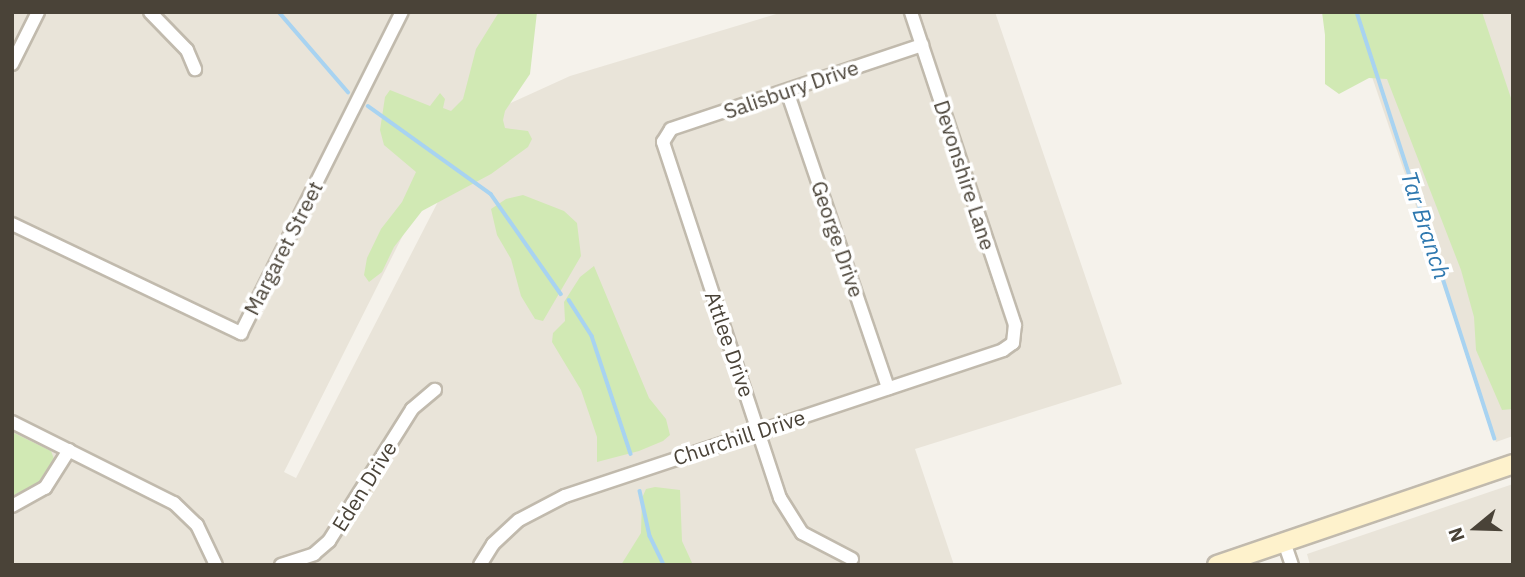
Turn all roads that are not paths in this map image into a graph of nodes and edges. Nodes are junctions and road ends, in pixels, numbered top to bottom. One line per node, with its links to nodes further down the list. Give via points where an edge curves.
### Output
1 (38, 12): 6 (street)
2 (150, 12): 7 (street, via 187,50)
3 (402, 12): 10 (street, Margaret Street, via 241,333)
4 (911, 12): 5 (street, Devonshire Lane)
5 (922, 45): 8 (street, Salisbury Drive); 11 (street, Devonshire Lane)
6 (12, 64)
7 (195, 69)
8 (787, 91): 9 (street, Salisbury Drive, via 671,129); 12 (street, George Drive)
9 (664, 137): 15 (street, Attlee Drive, via 663,148)
10 (12, 224)
11 (1015, 337): 12 (street, Churchill Drive, via 1003,350)
12 (888, 388): 15 (street, Churchill Drive)
13 (435, 390): 22 (street, Eden Drive, via 412,409 329,541 314,554)
14 (12, 422): 16 (street)
15 (759, 430): 20 (street, Attlee Drive, via 780,498 793,522 815,542); 23 (street, Churchill Drive, via 565,496 519,520 493,544)
16 (69, 450): 18 (street, via 45,488); 21 (street, via 174,503 197,525)
17 (1513, 464): 19 (main road)
18 (12, 506)
19 (1284, 542): 24 (main road); 25 (street)
20 (852, 559)
21 (216, 565)
22 (281, 565)
23 (480, 565)
24 (1217, 565)
25 (1292, 565)

